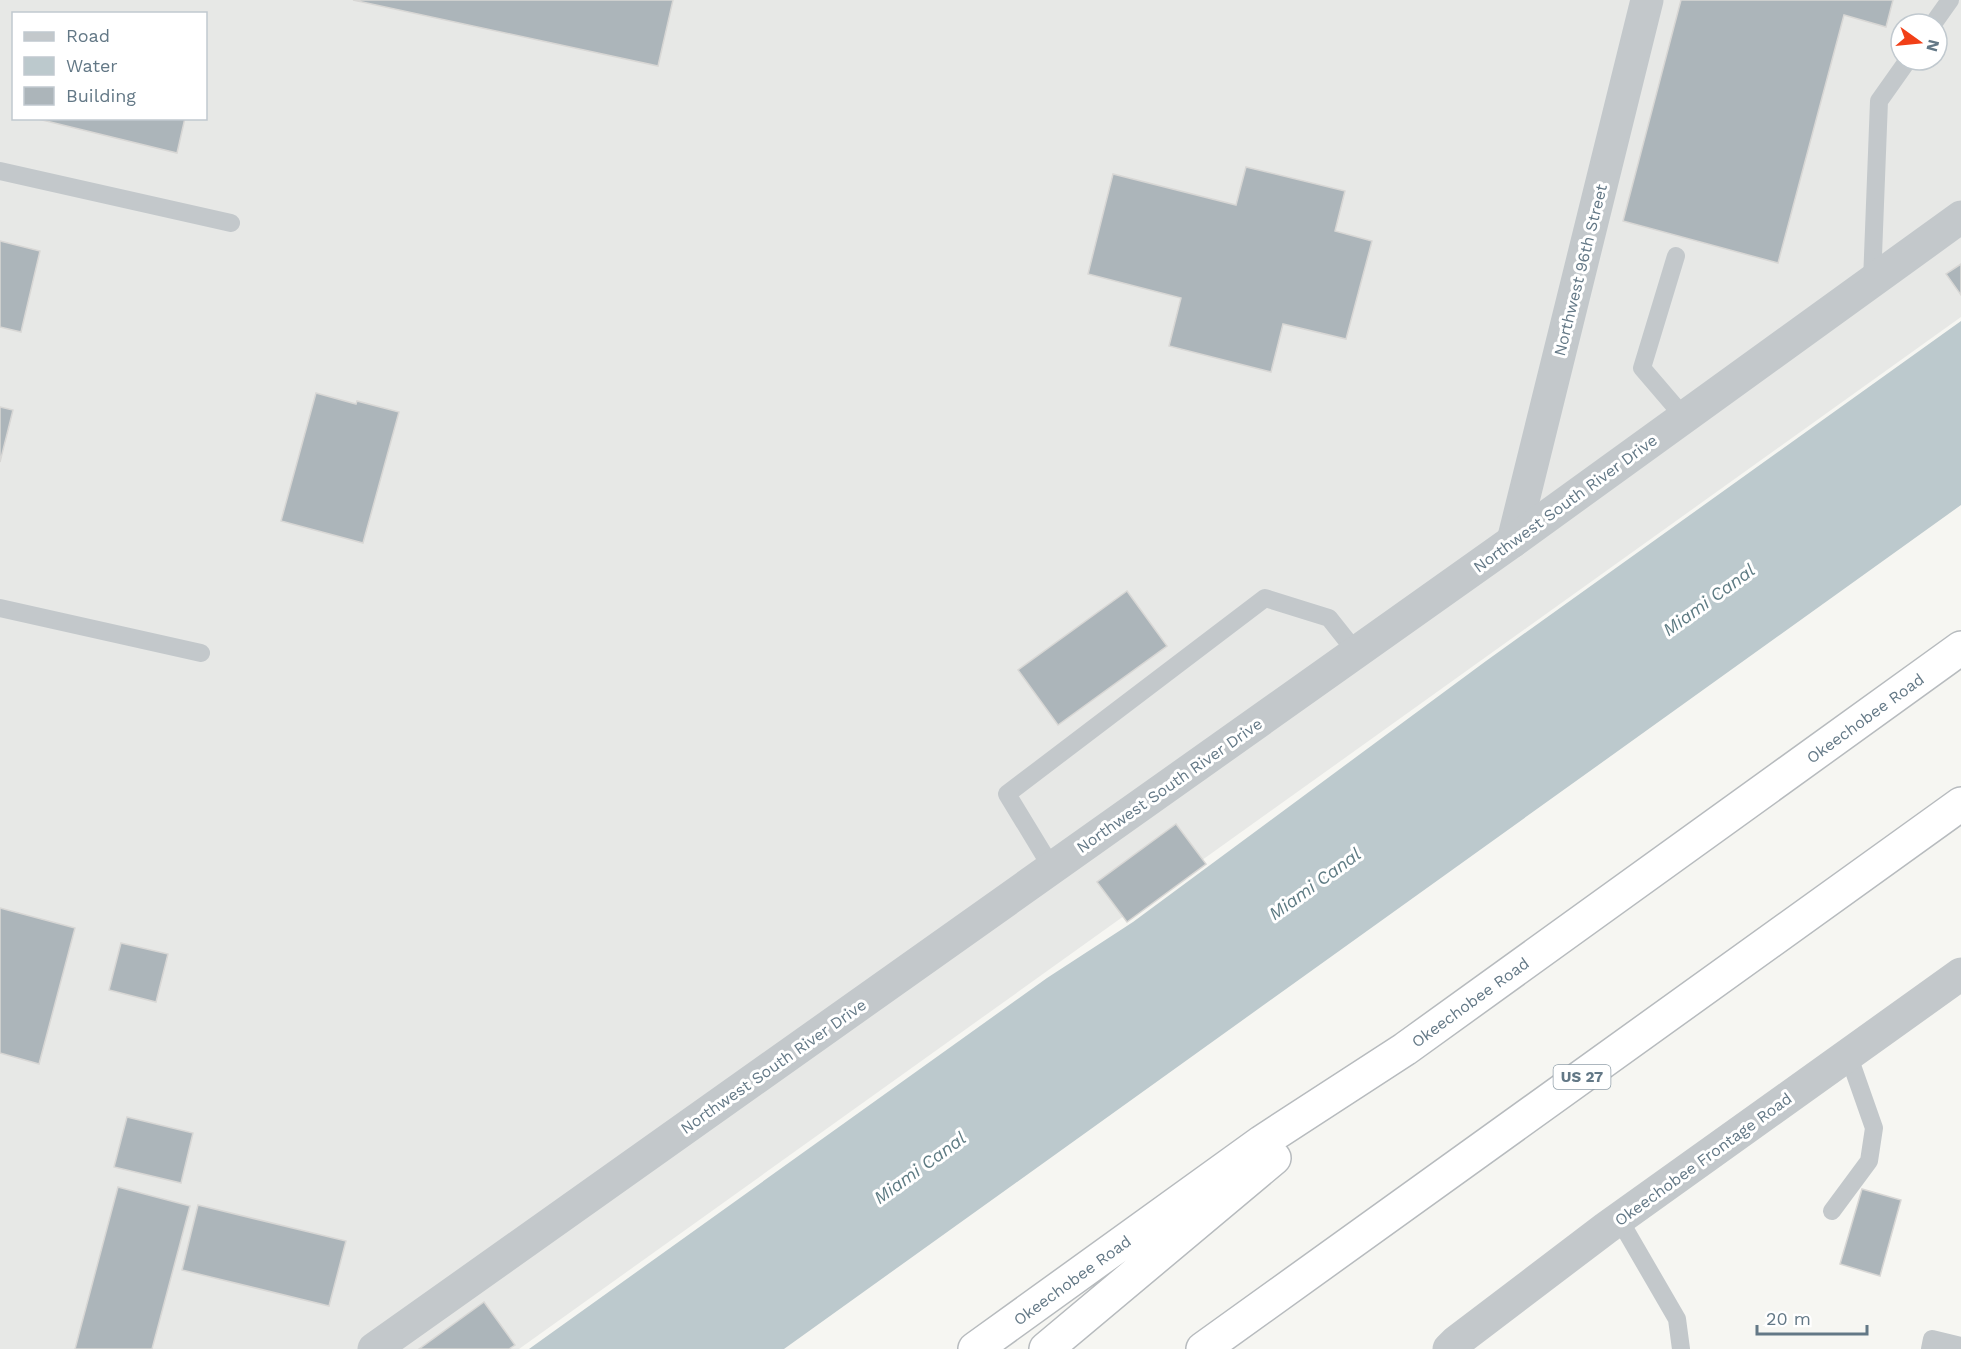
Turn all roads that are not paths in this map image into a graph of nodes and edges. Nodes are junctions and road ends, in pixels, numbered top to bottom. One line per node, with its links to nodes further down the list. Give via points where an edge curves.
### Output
1 (1647, 0): 9 (street, Northwest 96th Street)
2 (1900, 72): 7 (lane, via 1879,101)
3 (0, 171): 5 (lane)
4 (1961, 217): 7 (street, Northwest South River Drive)
5 (231, 223)
6 (1676, 255): 8 (lane, via 1642,368)
7 (1872, 281): 8 (street, Northwest South River Drive)
8 (1684, 417): 9 (street, Northwest South River Drive)
9 (1513, 541): 12 (street, Northwest South River Drive)
10 (0, 608): 13 (lane)
11 (1961, 648): 17 (highway, Okeechobee Road)
12 (1356, 652): 15 (street, Northwest South River Drive); 15 (lane, via 1329,618 1265,598 1007,794)
13 (201, 653)
14 (1961, 804): 25 (highway, US 27)
15 (1052, 868): 22 (street, Northwest South River Drive)
16 (1961, 974): 18 (street, Okeechobee Frontage Road)
17 (1405, 1049): 23 (highway, Okeechobee Road, via 1262,1142); 24 (highway)
18 (1848, 1054): 19 (lane, via 1874,1128 1869,1161); 20 (street, Okeechobee Frontage Road)
19 (1832, 1211)
20 (1619, 1219): 26 (street, Okeechobee Frontage Road); 27 (lane, via 1677,1319)
21 (1961, 1346): 28 (lane, via 1932,1340)
22 (374, 1349)
23 (975, 1349)
24 (1046, 1349)
25 (1203, 1349)
26 (1449, 1349)
27 (1681, 1349)
28 (1930, 1349)

